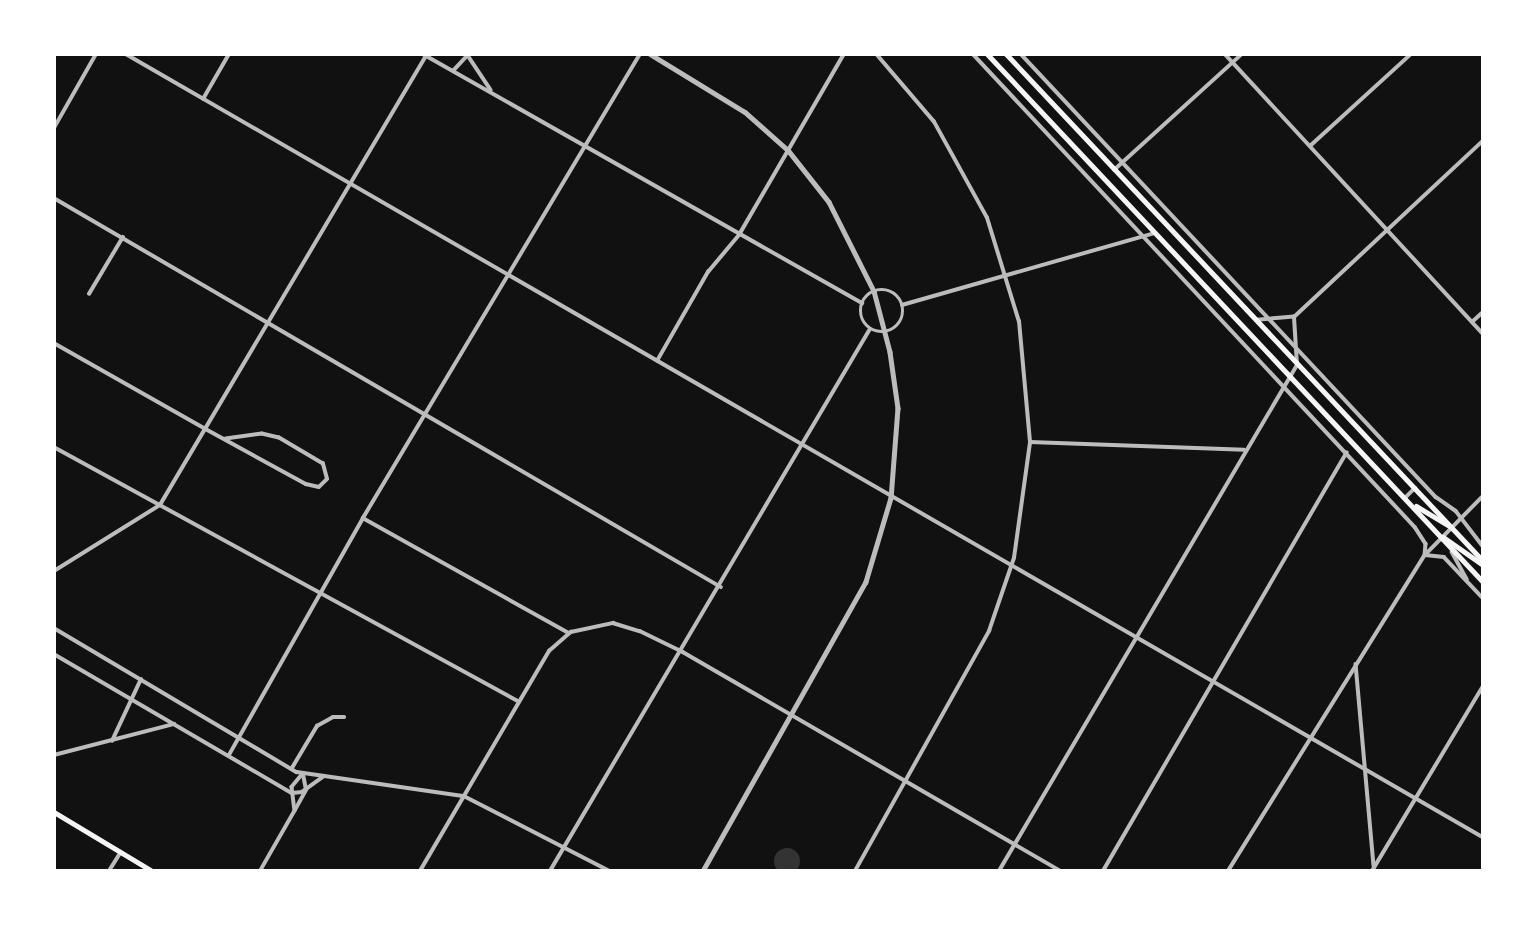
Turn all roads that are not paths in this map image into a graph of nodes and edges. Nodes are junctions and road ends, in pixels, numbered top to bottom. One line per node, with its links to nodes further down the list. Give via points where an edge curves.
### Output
1 (96, 54): 21 (street)
2 (126, 54): 20 (street)
3 (229, 54): 20 (street)
4 (639, 54): 23 (street)
5 (650, 54): 25 (street, via 745,112)
6 (844, 54): 25 (street)
7 (876, 54): 38 (street, via 919,102 961,166)
8 (973, 54): 34 (street)
9 (987, 54): 31 (main road)
10 (1021, 54): 26 (street)
11 (1225, 54): 17 (street)
12 (1242, 54): 17 (street)
13 (1411, 54): 24 (street)
14 (424, 55): 18 (street); 28 (street)
15 (467, 55): 18 (street); 19 (street)
16 (1008, 55): 27 (main road)
17 (1233, 63): 24 (street); 26 (street)
18 (453, 71): 19 (street)
19 (495, 94): 23 (street)
20 (203, 99): 28 (street)
21 (54, 128)
22 (1483, 141): 30 (street)
23 (584, 146): 32 (street); 37 (street)
24 (1310, 146): 30 (street)
25 (788, 150): 32 (street); 41 (street, via 844,225)
26 (1122, 163): 27 (street); 35 (street)
27 (1114, 170): 36 (main road)
28 (349, 184): 37 (street); 48 (street)
29 (54, 198): 33 (street)
30 (1386, 229): 46 (street); 50 (street)
31 (1155, 233): 34 (street); 39 (main road)
32 (739, 235): 43 (street); 56 (street, via 708,272)
33 (122, 237): 42 (street); 48 (street)
34 (1143, 237): 38 (street); 40 (street)
35 (1219, 267): 36 (street); 49 (street)
36 (1212, 275): 47 (main road)
37 (507, 276): 56 (street); 60 (street)
38 (1008, 276): 44 (street); 63 (street, via 1024,348)
39 (1196, 278): 40 (street); 58 (main road)
40 (1188, 286): 59 (street)
41 (874, 291): 43 (street); 44 (street, via 891,291); 52 (street)
42 (89, 294)
43 (862, 303): 51 (street, via 861,318)
44 (902, 305): 52 (street, via 899,324)
45 (1483, 312): 50 (street)
46 (1294, 317): 49 (street); 55 (street)
47 (1254, 320): 49 (street); 57 (main road)
48 (269, 322): 60 (street); 61 (street)
49 (1270, 322): 55 (street)
50 (1472, 322): 53 (street)
51 (870, 329): 52 (street); 64 (street)
52 (886, 332): 70 (street, via 898,408)
53 (1483, 334)
54 (54, 343): 61 (street)
55 (1294, 346): 57 (street); 73 (street, via 1441,502)
56 (657, 361): 64 (street)
57 (1297, 365): 58 (street); 68 (main road)
58 (1290, 377): 59 (street); 71 (main road)
59 (1281, 386): 66 (street); 67 (street)
60 (426, 413): 74 (street); 86 (street)
61 (204, 428): 62 (street); 72 (street)
62 (226, 439): 62 (street, via 313,487 327,479 323,464 279,438 262,434)
63 (1030, 442): 66 (street); 81 (street)
64 (802, 446): 70 (street); 86 (street)
65 (54, 447): 72 (street)
66 (1244, 450): 91 (street)
67 (1346, 453): 79 (street, via 1415,527 1426,544); 96 (street)
68 (1415, 488): 71 (street); 75 (main road)
69 (1483, 496): 73 (street)
70 (891, 498): 81 (street); 100 (street, via 866,582)
71 (1405, 498): 75 (main road, via 1440,525); 76 (main road)
72 (160, 505): 82 (street); 87 (street)
73 (1461, 517): 75 (street); 77 (street)
74 (363, 518): 87 (street); 90 (street)
75 (1451, 527): 76 (street); 80 (main road)
76 (1441, 537): 78 (main road); 79 (street); 80 (main road)
77 (1483, 546)
78 (1450, 547): 83 (main road); 85 (street)
79 (1425, 555): 85 (street, via 1444,557); 94 (street)
80 (1483, 565): 83 (street)
81 (1010, 568): 91 (street); 112 (street, via 989,631)
82 (54, 570)
83 (1476, 575): 84 (main road)
84 (1483, 582)
85 (1469, 584): 88 (street)
86 (721, 587): 92 (street)
87 (321, 593): 99 (street); 103 (street)
88 (1483, 598)
89 (54, 628): 95 (street)
90 (569, 633): 92 (street, via 612,623); 99 (street, via 549,651)
91 (1135, 637): 96 (street); 120 (street)
92 (683, 652): 100 (street); 121 (street)
93 (54, 654): 98 (street)
94 (1355, 662): 104 (street); 109 (street)
95 (141, 679): 98 (street); 103 (street)
96 (1214, 682): 104 (street); 134 (street)
97 (1483, 686): 116 (street)
98 (131, 698): 102 (street); 105 (street)
99 (518, 701): 115 (street)
100 (792, 716): 112 (street); 130 (street)
101 (344, 717): 108 (street, via 317,726)
102 (175, 724): 105 (street); 107 (street)
103 (239, 737): 107 (street); 108 (street)
104 (1309, 737): 109 (street); 135 (street)
105 (112, 741): 106 (street)
106 (54, 755)
107 (229, 755): 114 (street)
108 (292, 768): 110 (street)
109 (1366, 771): 116 (street); 123 (street)
110 (303, 774): 111 (street); 113 (street); 114 (street)
111 (326, 776): 113 (street); 115 (street)
112 (905, 782): 120 (street); 131 (street)
113 (306, 790): 114 (street); 117 (street)
114 (292, 793): 117 (street)
115 (464, 796): 121 (street); 127 (street)
116 (1415, 799): 119 (street); 123 (street)
117 (295, 810): 126 (street)
118 (54, 812): 122 (main road)
119 (1483, 837)
120 (1014, 844): 132 (street); 133 (street)
121 (566, 846): 128 (street); 129 (street)
122 (121, 852): 124 (street); 125 (main road)
123 (1373, 870)
124 (109, 871)
125 (152, 871)
126 (260, 871)
127 (420, 871)
128 (550, 871)
129 (610, 871)
130 (703, 871)
131 (855, 871)
132 (999, 871)
133 (1061, 871)
134 (1103, 871)
135 (1228, 871)

